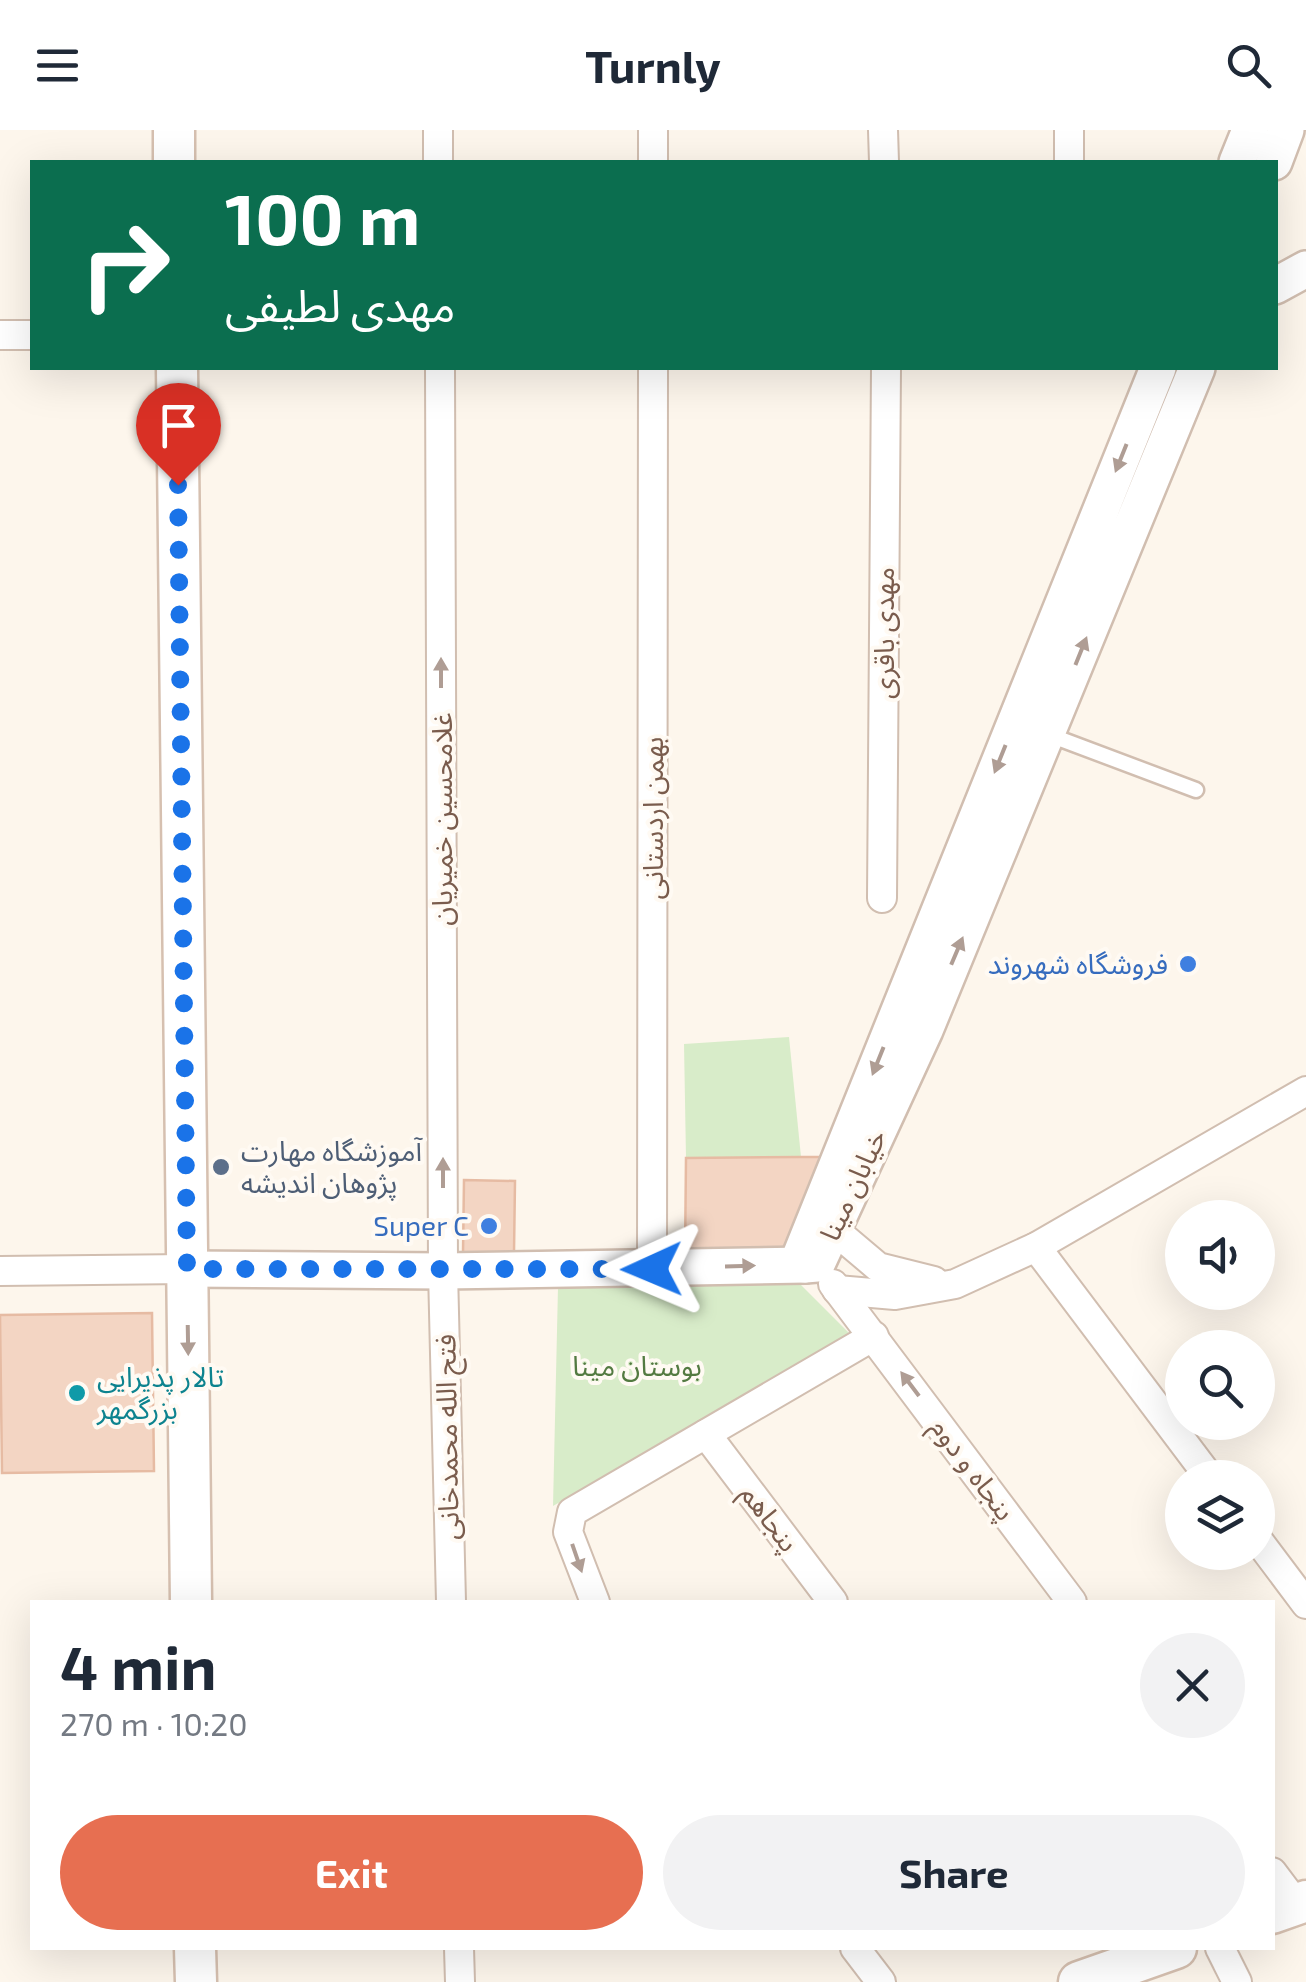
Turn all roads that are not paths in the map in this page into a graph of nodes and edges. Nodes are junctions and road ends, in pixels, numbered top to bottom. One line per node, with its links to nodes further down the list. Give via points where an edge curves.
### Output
1 (174, 130): 8 (main road)
2 (438, 130): 9 (street)
3 (653, 130): 10 (street)
4 (884, 130): 11 (street)
5 (1069, 130): 12 (street)
6 (1250, 130): 13 (street)
7 (1286, 130): 14 (street)
8 (174, 160)
9 (438, 160)
10 (653, 160)
11 (884, 160)
12 (1069, 160)
13 (1238, 160)
14 (1275, 160)
15 (1306, 269): 16 (street)
16 (1278, 284)
17 (0, 335): 18 (street)
18 (30, 335)
19 (177, 370): 31 (main road)
20 (440, 370): 34 (street, غلامحسین خمیریان, one-way to 20)
21 (653, 370): 32 (street, بهمن اردستانی)
22 (886, 370): 27 (street, مهدی باقری)
23 (1157, 370): 35 (street, خیابان مینا, one-way to 35, via 800,1254)
24 (1195, 370): 25 (street, خیابان مینا, one-way to 24)
25 (1047, 734): 26 (lane); 29 (street, خیابان مینا, one-way to 25, via 925,1030)
26 (1196, 790)
27 (882, 898)
28 (1306, 1091): 30 (street)
29 (833, 1229): 35 (street, خیابان مینا); 36 (street, via 878,1267)
30 (1036, 1248): 36 (street); 39 (street)
31 (187, 1269): 33 (street); 34 (street); 41 (main road, one-way to 41)
32 (652, 1269): 34 (street); 35 (street, one-way to 35)
33 (0, 1271)
34 (443, 1271): 42 (street, فتح الله محمدخانی)
35 (820, 1273): 36 (street, via 895,1295); 37 (street, پنجاه و دوم)
36 (955, 1284)
37 (874, 1336): 38 (street); 45 (street, پنجاه و دوم, one-way to 37)
38 (706, 1434): 43 (street, one-way to 43, via 572,1512 568,1532); 44 (street, پنجاهم)
39 (1196, 1460)
40 (1275, 1563): 46 (street)
41 (191, 1600)
42 (451, 1600)
43 (594, 1600)
44 (831, 1600)
45 (1071, 1600)
46 (1306, 1604)
47 (1275, 1877): 48 (street)
48 (1292, 1906)
49 (195, 1950): 55 (main road)
50 (459, 1950): 56 (street)
51 (857, 1950): 57 (street)
52 (1167, 1950): 54 (main road)
53 (1221, 1950): 58 (street)
54 (1095, 1967)
55 (196, 1982)
56 (460, 1982)
57 (881, 1982)
58 (1237, 1982)

